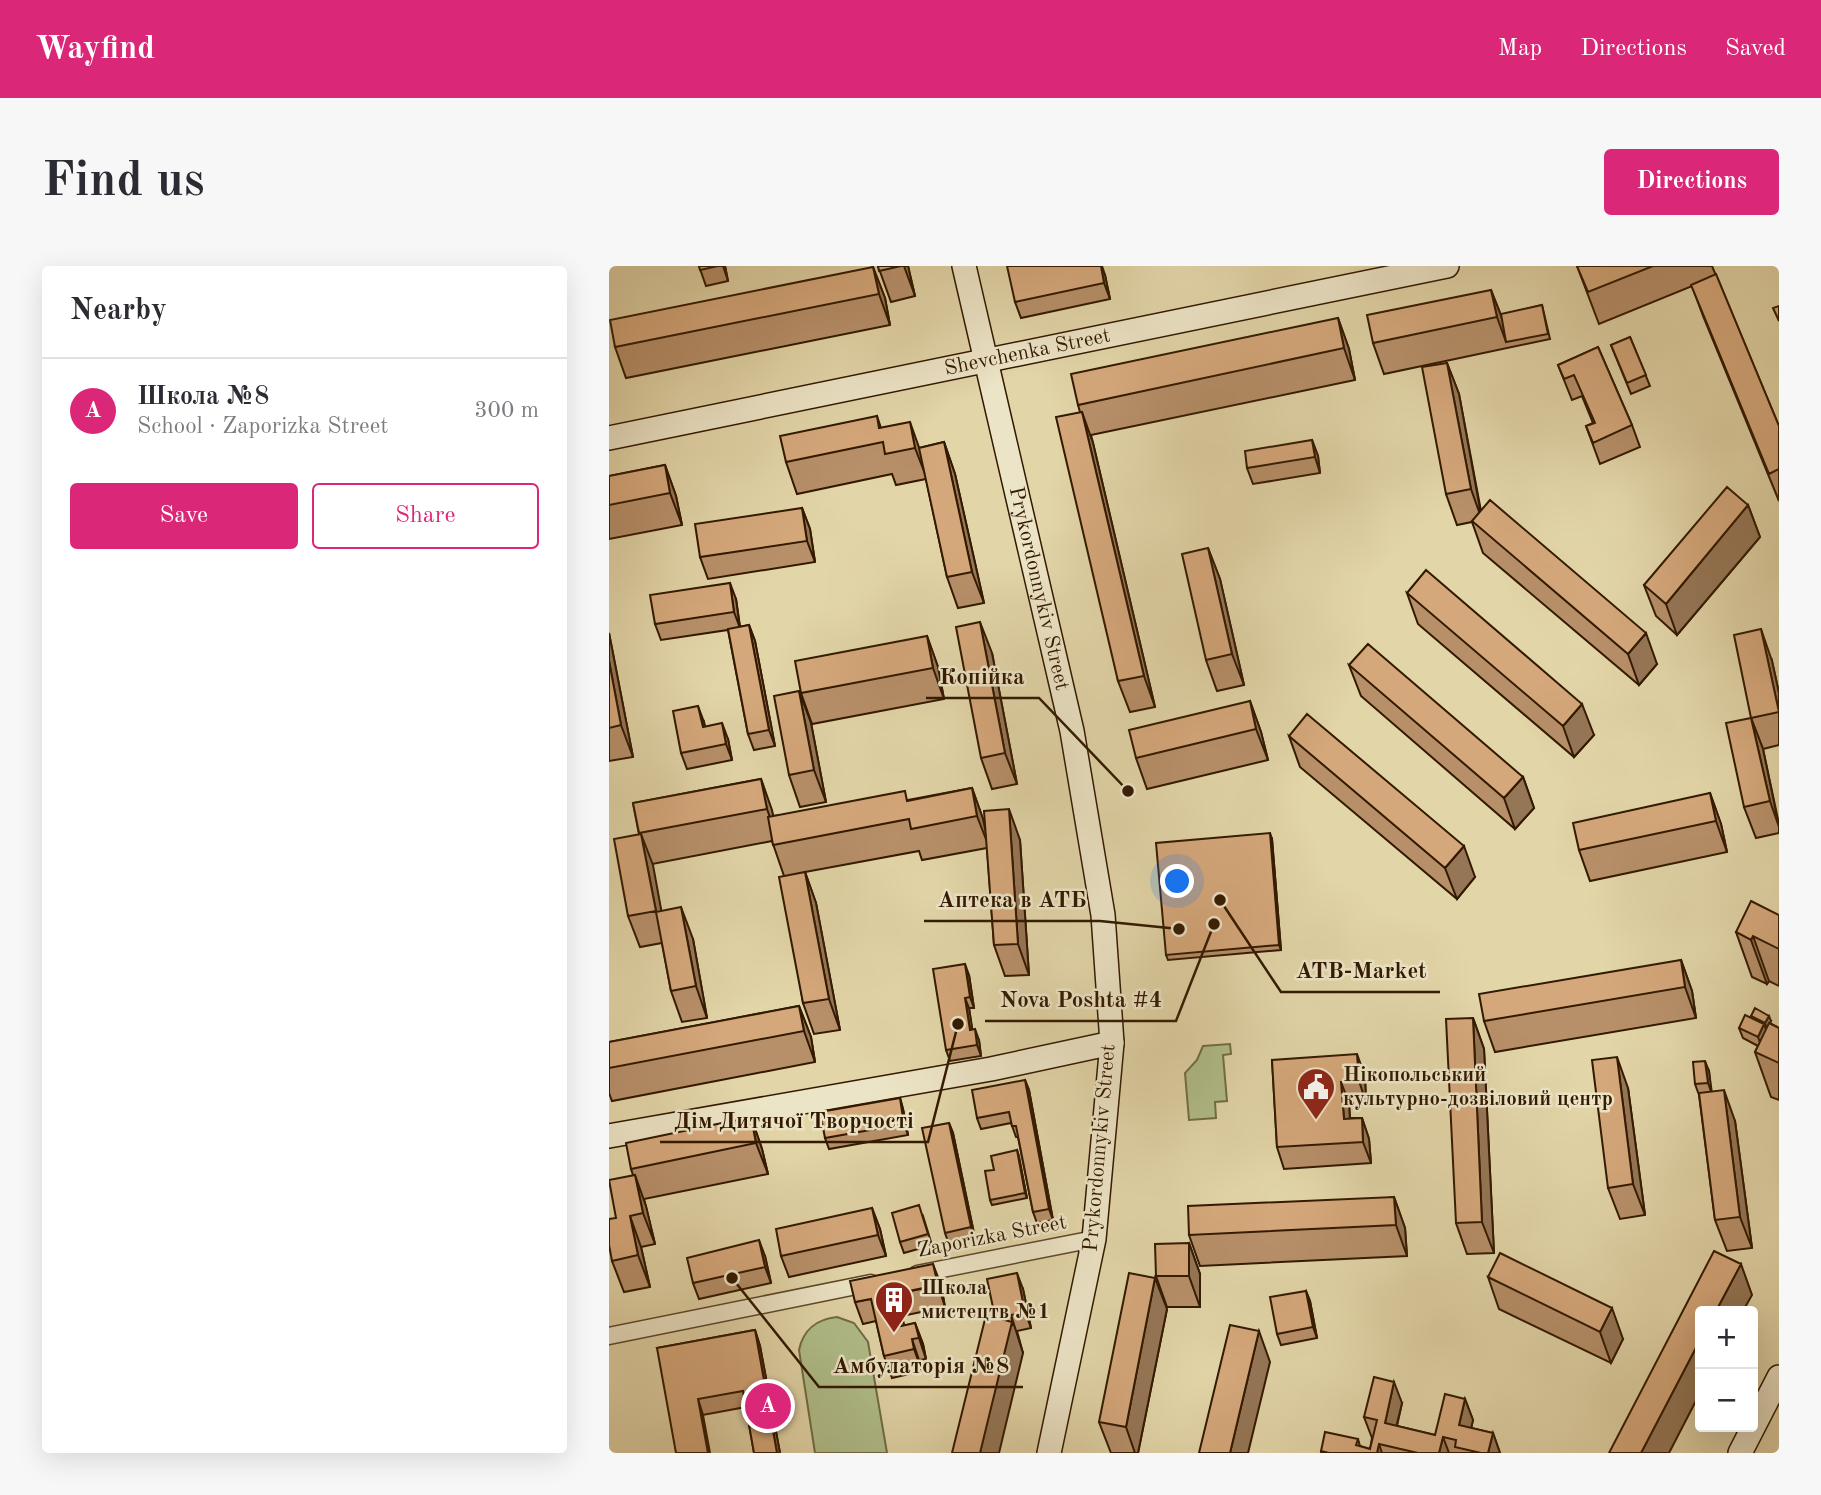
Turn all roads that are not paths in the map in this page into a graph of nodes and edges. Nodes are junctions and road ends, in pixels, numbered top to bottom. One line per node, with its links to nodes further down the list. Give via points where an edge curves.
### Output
1 (964, 266): 3 (street, Prykordonnykiv Street)
2 (1447, 266): 3 (street, Shevchenka Street)
3 (987, 362): 4 (street, Shevchenka Street); 5 (street, Prykordonnykiv Street, via 1072,731 1103,915)
4 (609, 438)
5 (1112, 1043): 6 (street, via 991,1069); 7 (street, Prykordonnykiv Street)
6 (609, 1136)
7 (1094, 1239): 8 (street, Zaporizka Street); 10 (street, Prykordonnykiv Street)
8 (609, 1336)
9 (1779, 1377): 11 (street)
10 (1049, 1453)
11 (1740, 1453)

